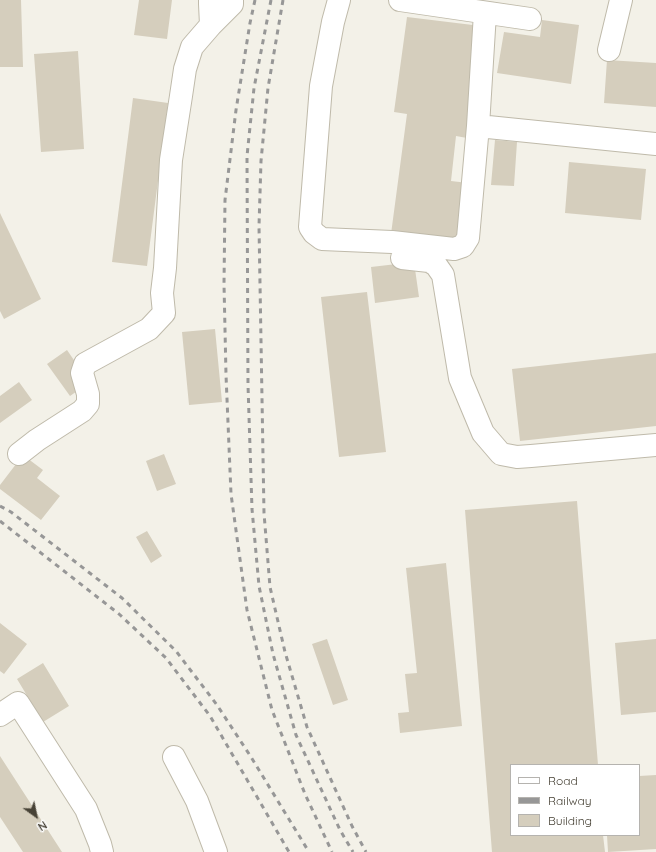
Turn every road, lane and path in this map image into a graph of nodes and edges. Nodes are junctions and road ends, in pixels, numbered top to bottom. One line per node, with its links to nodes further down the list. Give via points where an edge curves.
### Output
1 (210, 0): 8 (lane)
2 (232, 0): 8 (lane, via 232,4)
3 (339, 0): 10 (lane, via 321,86 310,228 314,233 322,238 454,249 463,246 468,238)
4 (400, 0): 6 (lane)
5 (621, 0): 9 (lane)
6 (485, 13): 7 (lane); 10 (lane)
7 (530, 19)
8 (212, 25): 14 (lane, via 192,48 185,69 171,160 162,293 164,313 150,329 85,364 82,373 88,404 82,411)
9 (609, 50)
10 (478, 126): 11 (lane)
11 (656, 144)
12 (371, 254): 13 (lane, via 429,261 436,265 443,275 460,378 483,433 501,454 531,456)
13 (656, 445)
14 (19, 454)
15 (0, 715): 17 (lane, via 18,704 86,808)
16 (174, 757): 18 (lane, via 197,801)
17 (102, 852)
18 (216, 852)

